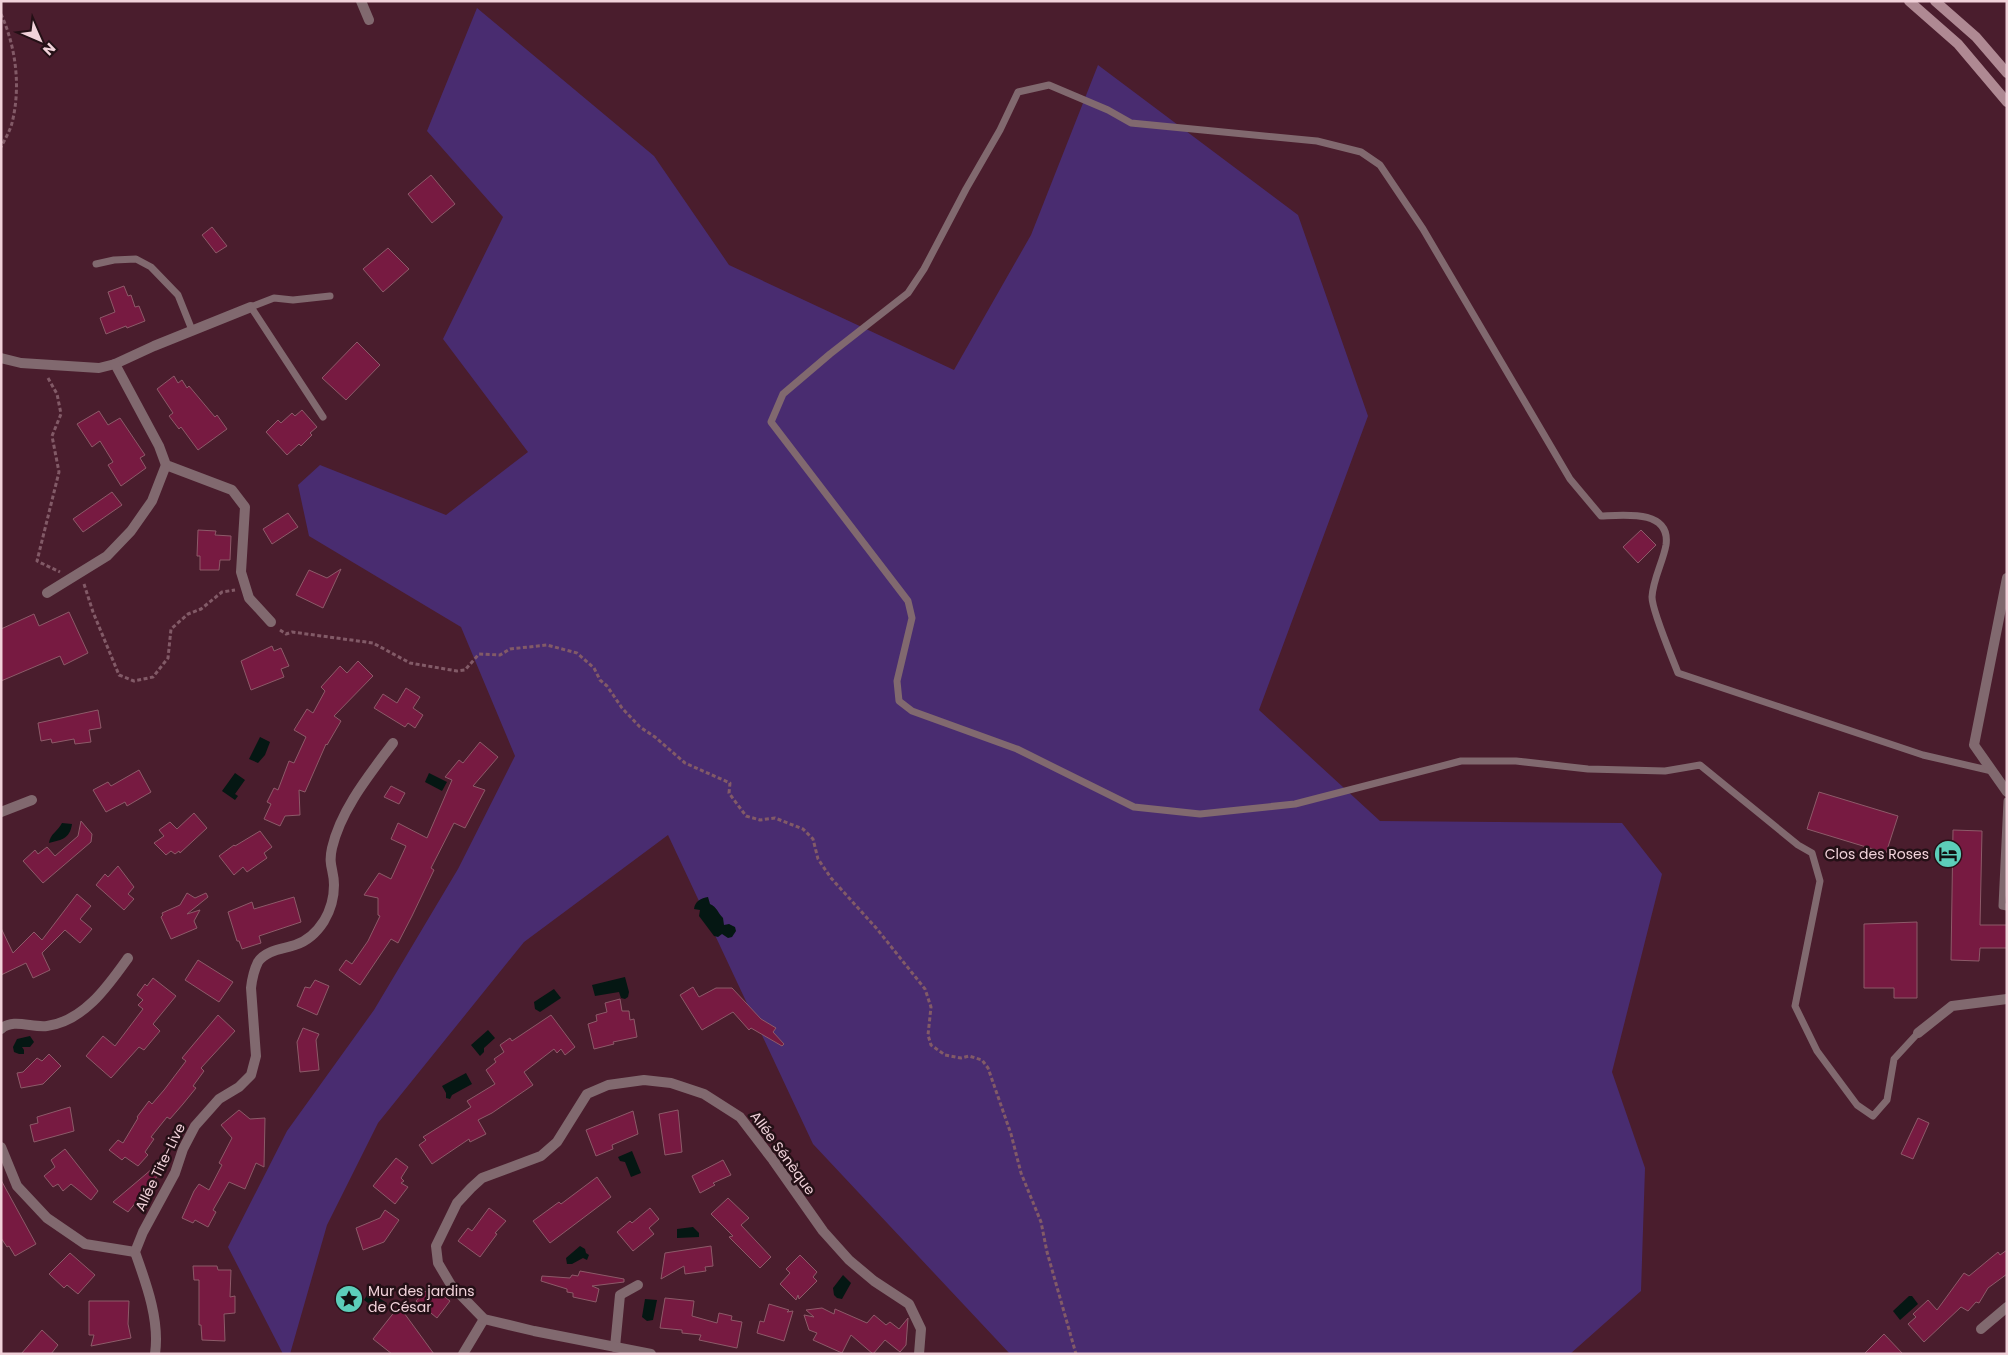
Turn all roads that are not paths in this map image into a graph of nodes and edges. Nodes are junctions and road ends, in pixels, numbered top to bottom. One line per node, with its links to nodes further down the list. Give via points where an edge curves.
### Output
1 (361, 1): 4 (street)
2 (1908, 1): 6 (main road, via 1958,44)
3 (1935, 1): 5 (main road, via 1976,37)
4 (369, 20)
5 (2007, 73)
6 (2007, 102)
7 (96, 264): 10 (lane, via 136,259 151,267 178,295)
8 (330, 296): 9 (lane, via 293,300 274,298)
9 (251, 306): 10 (street); 13 (lane)
10 (192, 330): 12 (street)
11 (1, 358): 12 (street, via 21,363 99,368)
12 (116, 364): 14 (street)
13 (323, 417)
14 (166, 465): 16 (street, via 152,501 108,556); 17 (street, via 232,490 245,507 241,572 249,598)
15 (2007, 578): 19 (street, via 1974,745)
16 (47, 593)
17 (271, 622)
18 (393, 743): 30 (street, Allée Tite-Live, via 348,808 332,845 329,863 334,884 325,920 315,933 297,945 267,954 258,962 251,988 256,1056 251,1075 219,1099 195,1126 183,1148 176,1173 143,1232)
19 (1992, 771): 20 (street); 28 (lane, via 1923,755 1678,673 1652,597 1666,543 1663,527 1652,517 1601,516 1570,478 1423,228 1380,165 1361,152 1317,141 1131,123 1049,86 1018,92 924,269 908,293 783,394 771,422 908,601 912,618 897,681 899,701 912,711 1017,750 1134,807 1200,814 1295,804 1461,760 1665,771 1700,765 1812,853 1820,881 1795,1006 1817,1050 1857,1105 1873,1116 1887,1100 1894,1058)
20 (2007, 792)
21 (32, 800): 23 (street)
22 (2007, 800): 24 (lane, via 2002,906)
23 (1, 812)
24 (2007, 907)
25 (128, 958): 27 (street, via 101,995 62,1022 46,1026 15,1024)
26 (2007, 999): 28 (street, via 1952,1006)
27 (1, 1029)
28 (1918, 1033)
29 (1, 1147): 30 (street, via 17,1186 47,1218 85,1244)
30 (136, 1252): 36 (street, via 146,1281 157,1338)
31 (638, 1285): 35 (street, via 620,1294)
32 (2007, 1307): 34 (street)
33 (484, 1319): 35 (street); 37 (street); 39 (street, Allée Sénèque, via 451,1285 438,1263 436,1246 457,1203 482,1178 541,1156 557,1142 587,1094 608,1085 644,1080 671,1083 704,1094 740,1117 823,1231 874,1281 909,1304 921,1329)
34 (1981, 1329)
35 (615, 1347): 38 (street)
36 (155, 1354)
37 (463, 1354)
38 (651, 1354)
39 (919, 1354)

